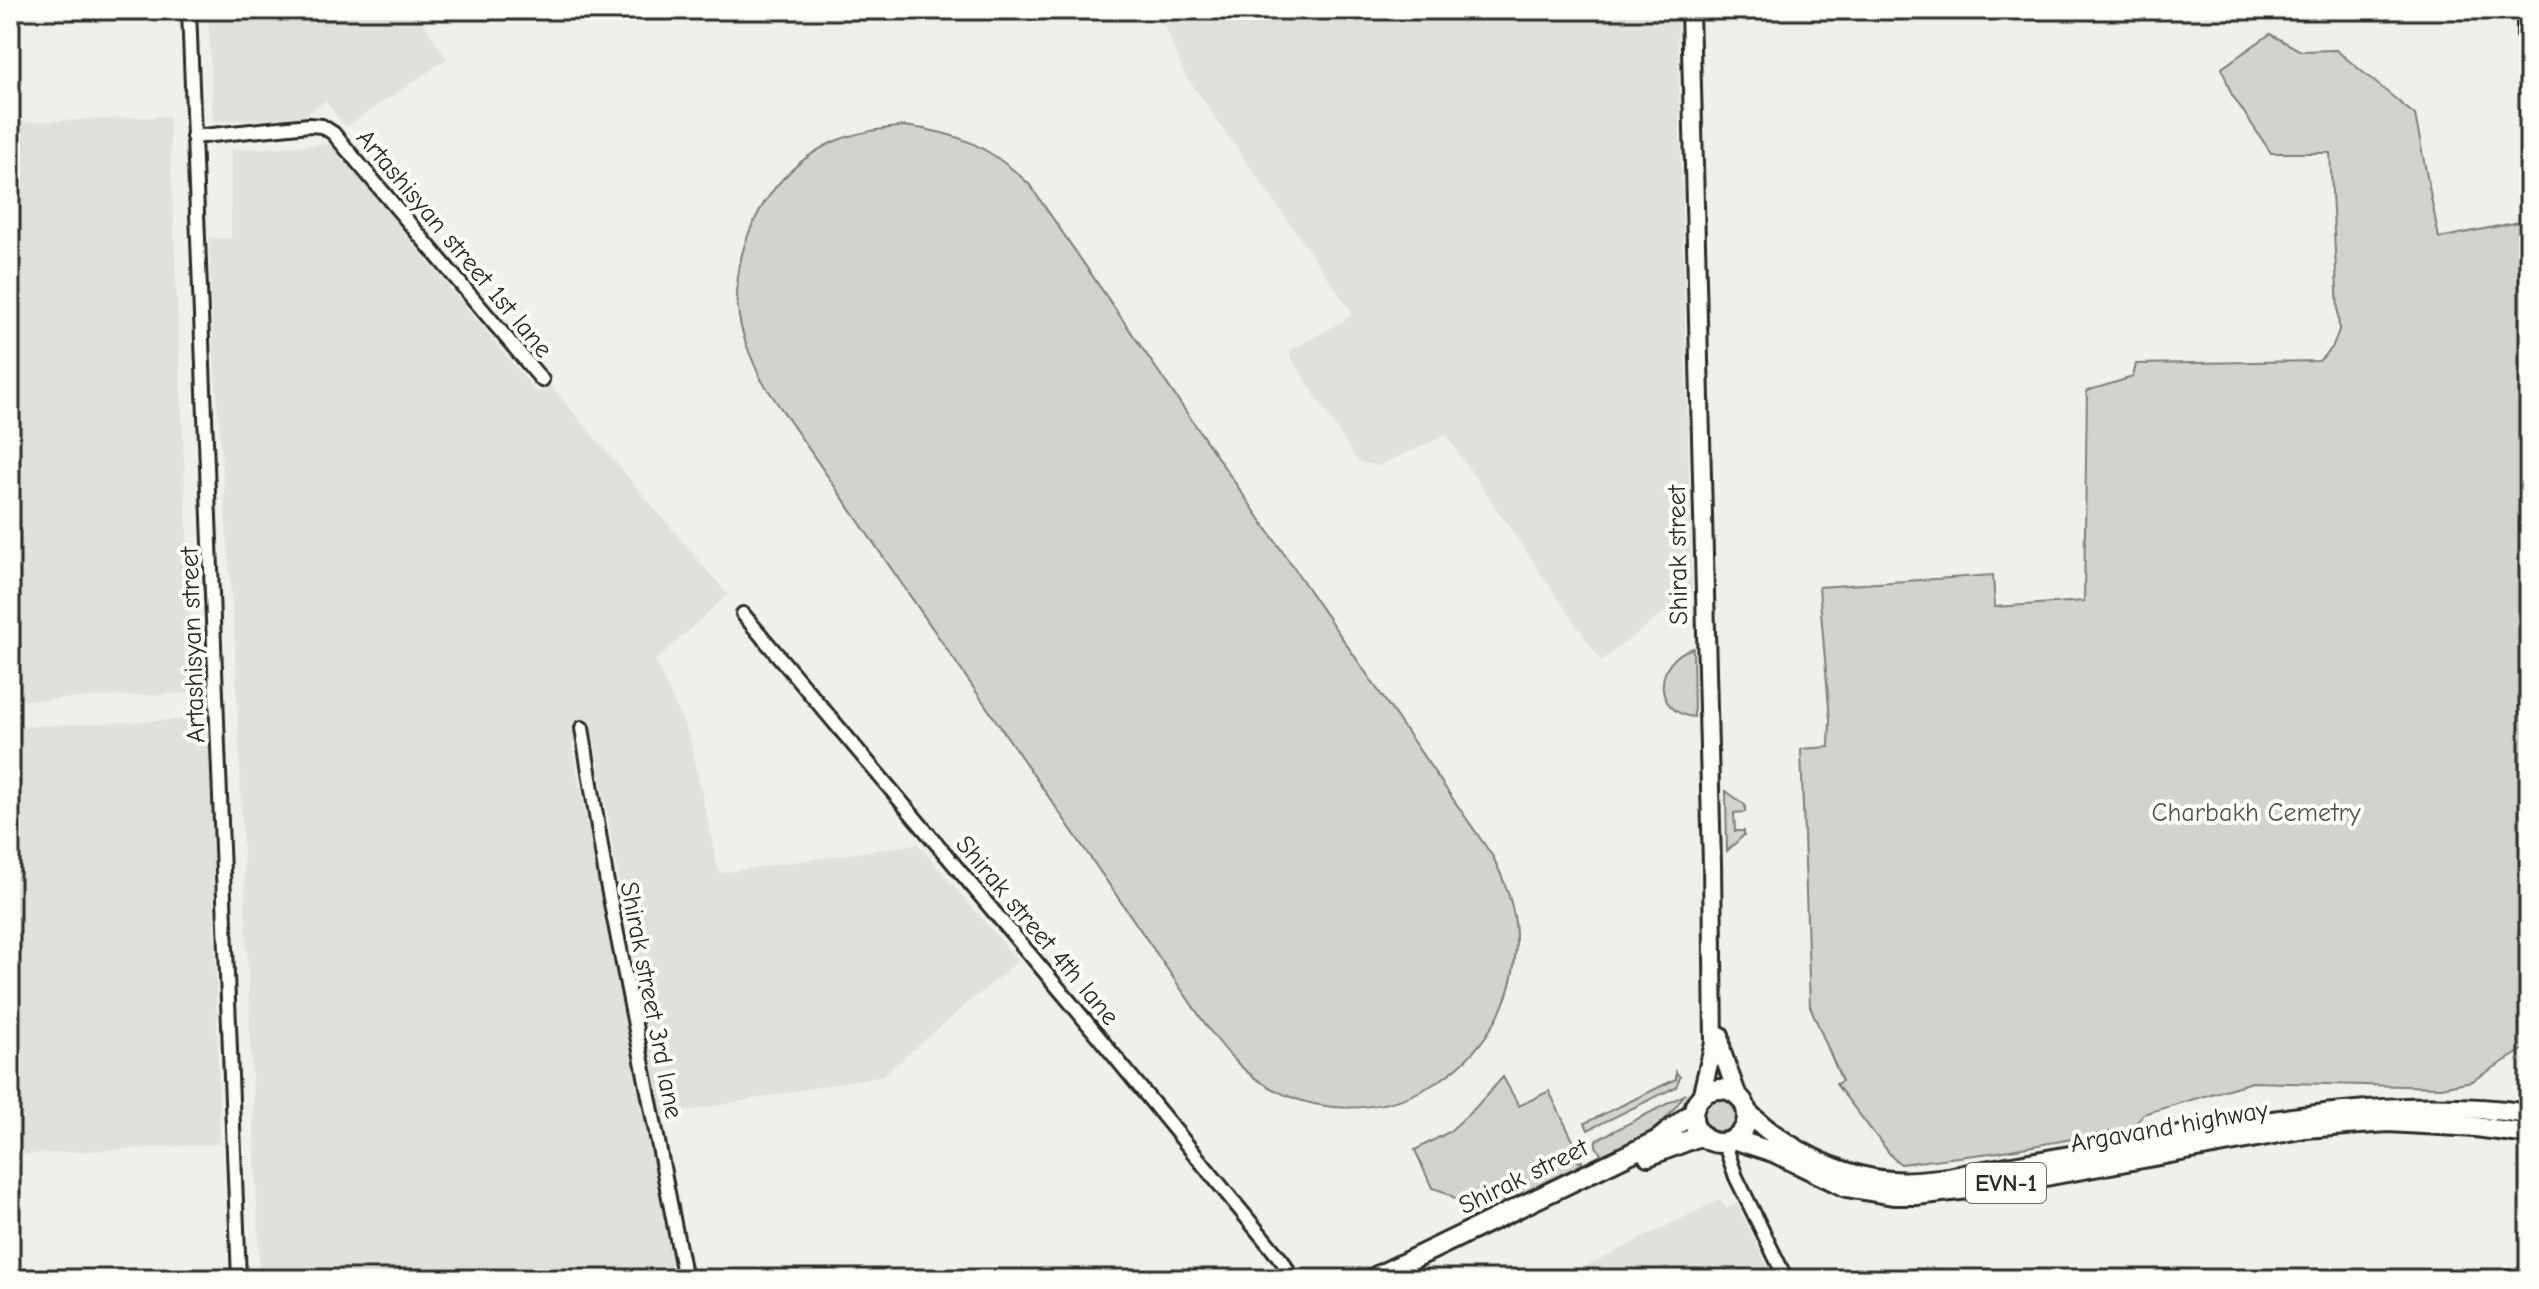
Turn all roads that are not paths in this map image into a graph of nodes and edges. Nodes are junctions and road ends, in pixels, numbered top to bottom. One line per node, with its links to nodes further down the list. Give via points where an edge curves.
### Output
1 (189, 10): 5 (street, Artashisyan street)
2 (1693, 10): 9 (main road, Shirak street, via 1720,1042); 10 (main road, Shirak street, via 1714,1015 1713,1052)
3 (2524, 10): 4 (street)
4 (2529, 65)
5 (193, 137): 6 (street, Artashisyan street 1st lane, via 309,125 333,133); 16 (street, Artashisyan street)
6 (542, 380)
7 (743, 614): 18 (street, Shirak street 4th lane, via 1070,1002)
8 (582, 728): 17 (street, Shirak street 3rd lane)
9 (1737, 1094): 10 (highway, via 1716,1089); 11 (highway, Shirak street / EVN-1)
10 (1697, 1105): 14 (highway, via 1696,1128); 19 (highway, Shirak street, via 1658,1140)
11 (1747, 1112): 12 (highway, Argavand highway / EVN-1, via 1797,1149 1847,1172 1908,1182 2340,1112 2444,1106); 15 (highway, via 1744,1128)
12 (2529, 1114)
13 (2529, 1134): 15 (highway, Argavand highway / EVN-1, via 2388,1122 2305,1128 1916,1195 1846,1187 1773,1152)
14 (1702, 1135): 15 (highway, EVN-1); 20 (highway, Shirak street)
15 (1729, 1141): 21 (street, via 1736,1177)
16 (239, 1279)
17 (685, 1279)
18 (1292, 1279)
19 (1371, 1279)
20 (1394, 1279)
21 (1786, 1279)

